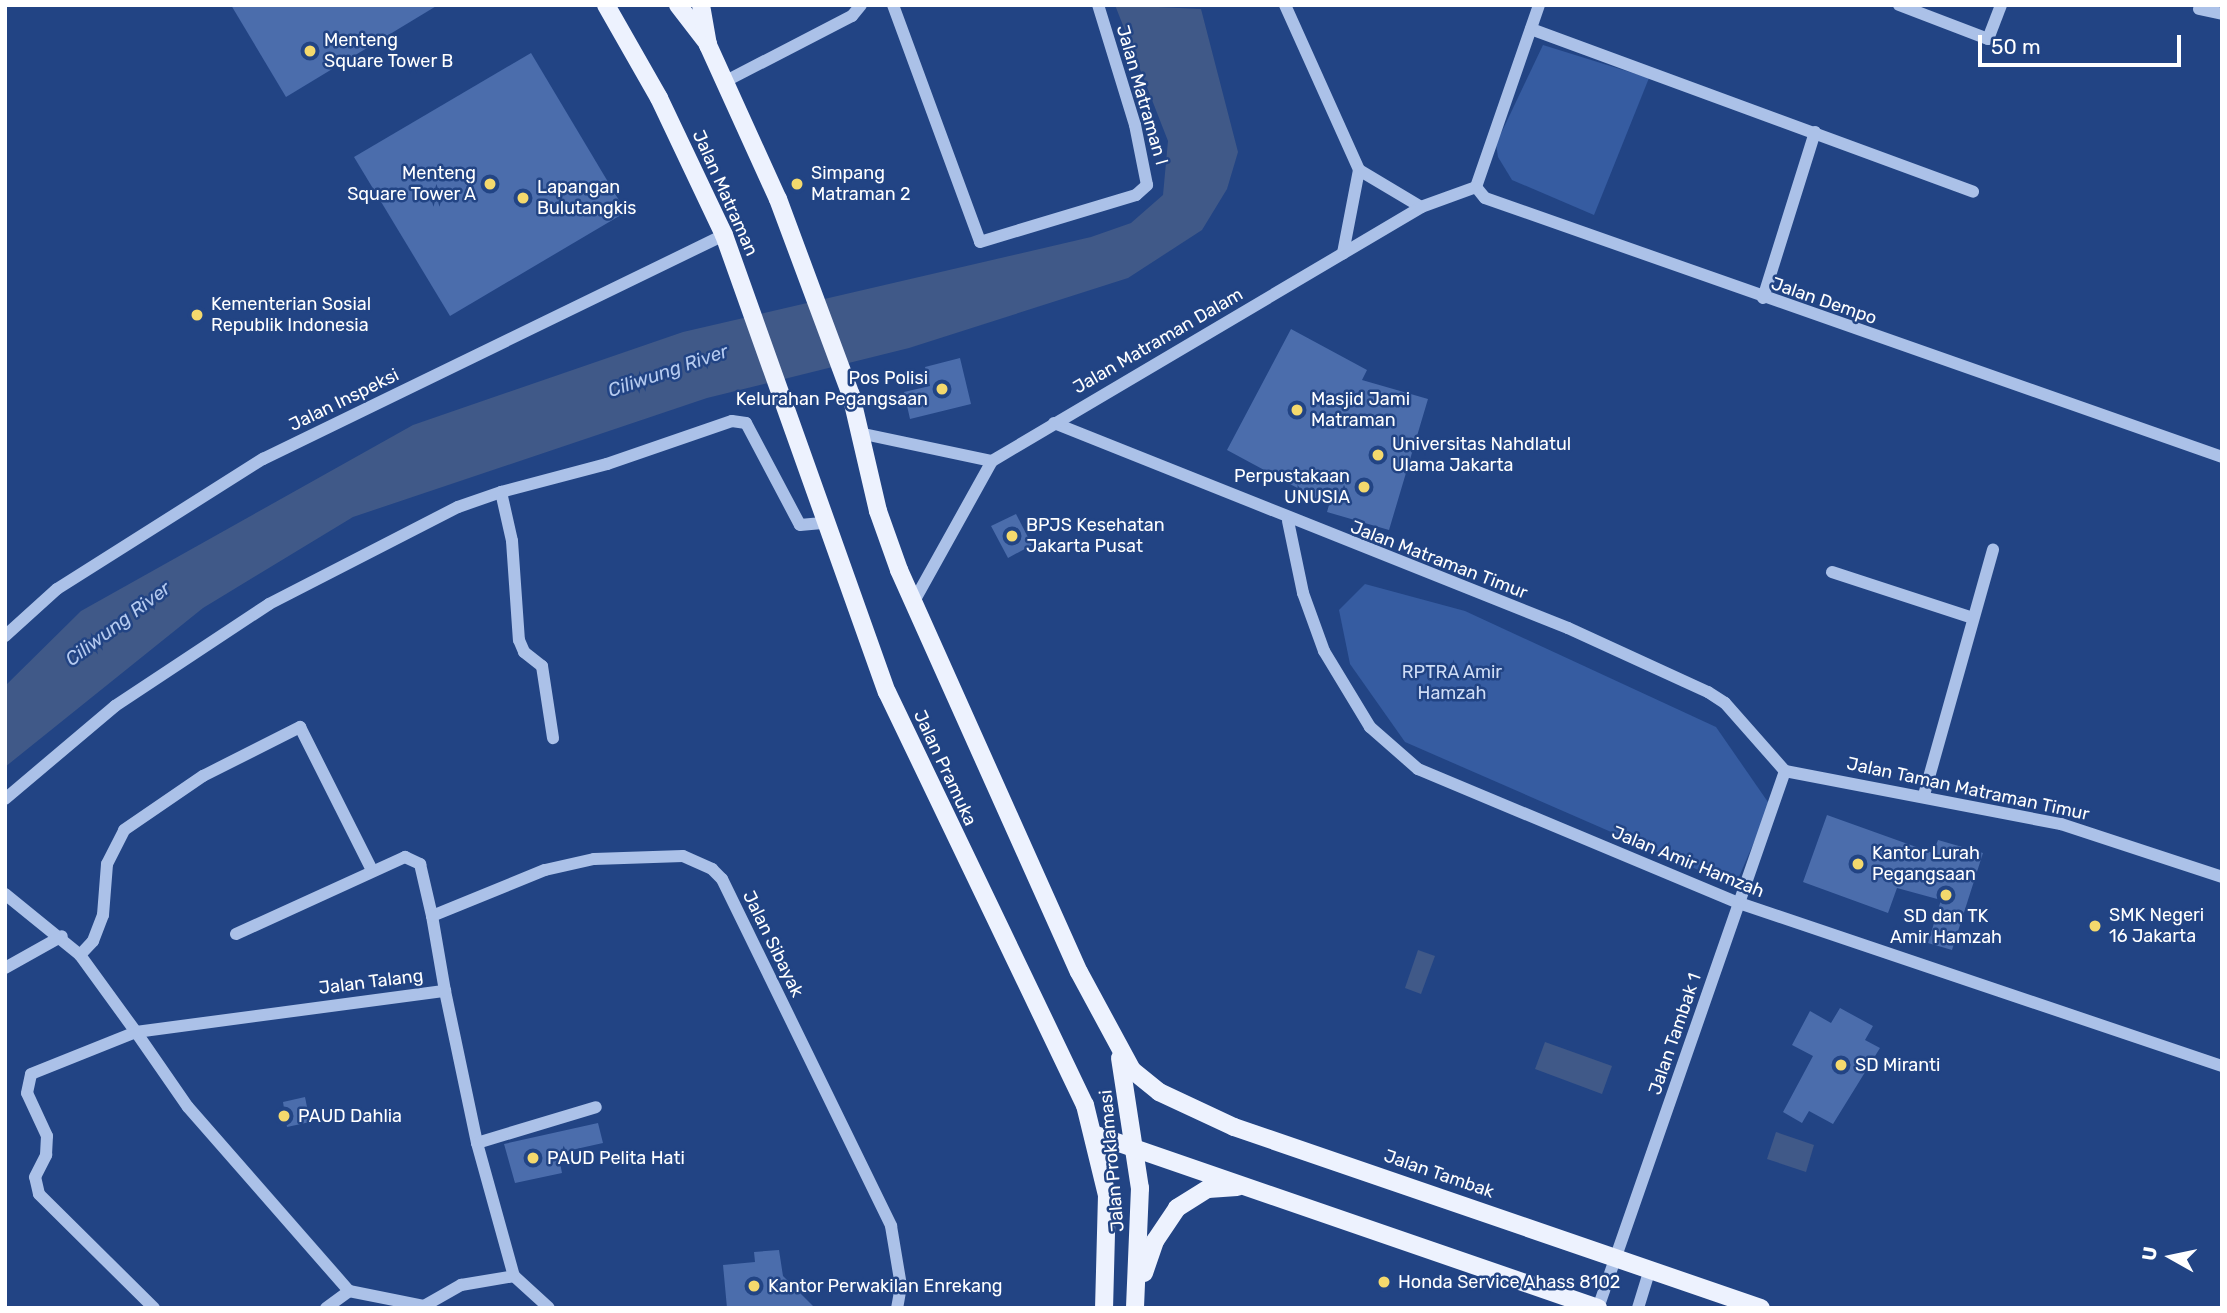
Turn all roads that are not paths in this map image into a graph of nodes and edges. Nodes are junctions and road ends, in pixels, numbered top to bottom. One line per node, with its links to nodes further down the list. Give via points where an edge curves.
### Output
1 (606, 5): 21 (main road, Jalan Matraman, via 659,97)
2 (678, 5): 14 (main road)
3 (701, 5): 14 (main road)
4 (861, 5): 15 (street, via 852,16)
5 (893, 5): 6 (street, Jalan Matraman I, via 980,242 1136,195 1147,185 1135,125)
6 (1098, 5)
7 (1285, 5): 17 (street)
8 (1539, 5): 13 (street)
9 (1899, 5): 10 (street, via 1988,38)
10 (2001, 5)
11 (2199, 9): 12 (street)
12 (2222, 14)
13 (1531, 29): 16 (street); 18 (street)
14 (708, 45): 15 (main road)
15 (724, 82): 26 (main road, via 794,238)
16 (1815, 132): 19 (street); 23 (street)
17 (1359, 170): 20 (street); 22 (street)
18 (1476, 187): 20 (street); 23 (street, Jalan Dempo, via 1485,198)
19 (1973, 192)
20 (1421, 207): 22 (street, Jalan Matraman Dalam)
21 (724, 236): 24 (main road, Jalan Matraman); 36 (street, Jalan Inspeksi, via 263,459 57,589)
22 (1343, 253): 25 (street, Jalan Matraman Dalam)
23 (1763, 298): 27 (street, Jalan Dempo)
24 (786, 407): 31 (main road, Jalan Pramuka)
25 (1054, 423): 28 (street, Jalan Matraman Dalam); 30 (street, Jalan Matraman Timur)
26 (859, 433): 28 (street); 34 (main road, via 878,511)
27 (2222, 457)
28 (992, 461): 34 (street, Jalan Matraman Dalam)
29 (501, 492): 31 (street, via 607,464 732,421 746,424 800,525); 37 (street, via 512,541 519,640 524,652 542,666); 40 (street, via 458,507 269,604 115,706)
30 (1288, 521): 38 (street, Jalan Matraman Timur, via 1568,628 1708,692 1725,703); 44 (street, Jalan Amir Hamzah, via 1303,593 1324,650 1370,727 1391,749 1419,769)
31 (825, 523): 55 (main road, Jalan Pramuka, via 887,692)
32 (1993, 549): 35 (street)
33 (1832, 572): 35 (street)
34 (914, 603): 52 (main road)
35 (1970, 617): 39 (street)
36 (5, 636)
37 (553, 738)
38 (1784, 771): 39 (street, Jalan Taman Matraman Timur); 44 (street, Jalan Tambak 1)
39 (1924, 795): 42 (street, Jalan Taman Matraman Timur, via 2101,835)
40 (5, 799)
41 (372, 870): 45 (street, via 394,859 415,859); 46 (street); 48 (street, via 300,727 203,776 124,830 107,864 103,915 93,942)
42 (2222, 877)
43 (5, 894): 47 (street)
44 (1739, 903): 53 (street, Jalan Amir Hamzah); 59 (street, Jalan Tambak 1)
45 (432, 916): 50 (street); 67 (street, Jalan Sibayak, via 545,870 594,859 683,856 712,869 722,879 891,1226 901,1286)
46 (236, 934)
47 (62, 936): 48 (street); 49 (street)
48 (80, 955): 51 (street)
49 (5, 968)
50 (444, 991): 51 (street, Jalan Talang); 56 (street, Jalan Talang)
51 (136, 1032): 62 (street, via 188,1107); 64 (street, Jalan Talang, via 31,1074 27,1093 47,1136 46,1155 35,1177 39,1194)
52 (1119, 1052): 57 (main road, Jalan Proklamasi); 59 (main road, Jalan Tambak, via 1159,1092 1234,1127)
53 (2222, 1066)
54 (596, 1107): 56 (street)
55 (1096, 1135): 57 (main road); 68 (main road, Jalan Proklamasi, via 1109,1224)
56 (477, 1143): 61 (street, Jalan Talang)
57 (1136, 1150): 58 (main road); 63 (main road, Jalan Proklamasi, via 1141,1226)
58 (1255, 1188): 63 (main road, via 1208,1189 1177,1208 1155,1241); 69 (main road)
59 (1616, 1256): 60 (main road, Jalan Tambak); 69 (street, Jalan Tambak 1)
60 (1650, 1269): 70 (street); 71 (main road, Jalan Tambak)
61 (514, 1276): 62 (street, via 461,1284 424,1306); 66 (street)
62 (349, 1291): 65 (street)
63 (1135, 1301)
64 (154, 1308)
65 (326, 1308)
66 (549, 1308)
67 (897, 1308)
68 (1104, 1308)
69 (1598, 1308)
70 (1638, 1308)
71 (1761, 1308)

